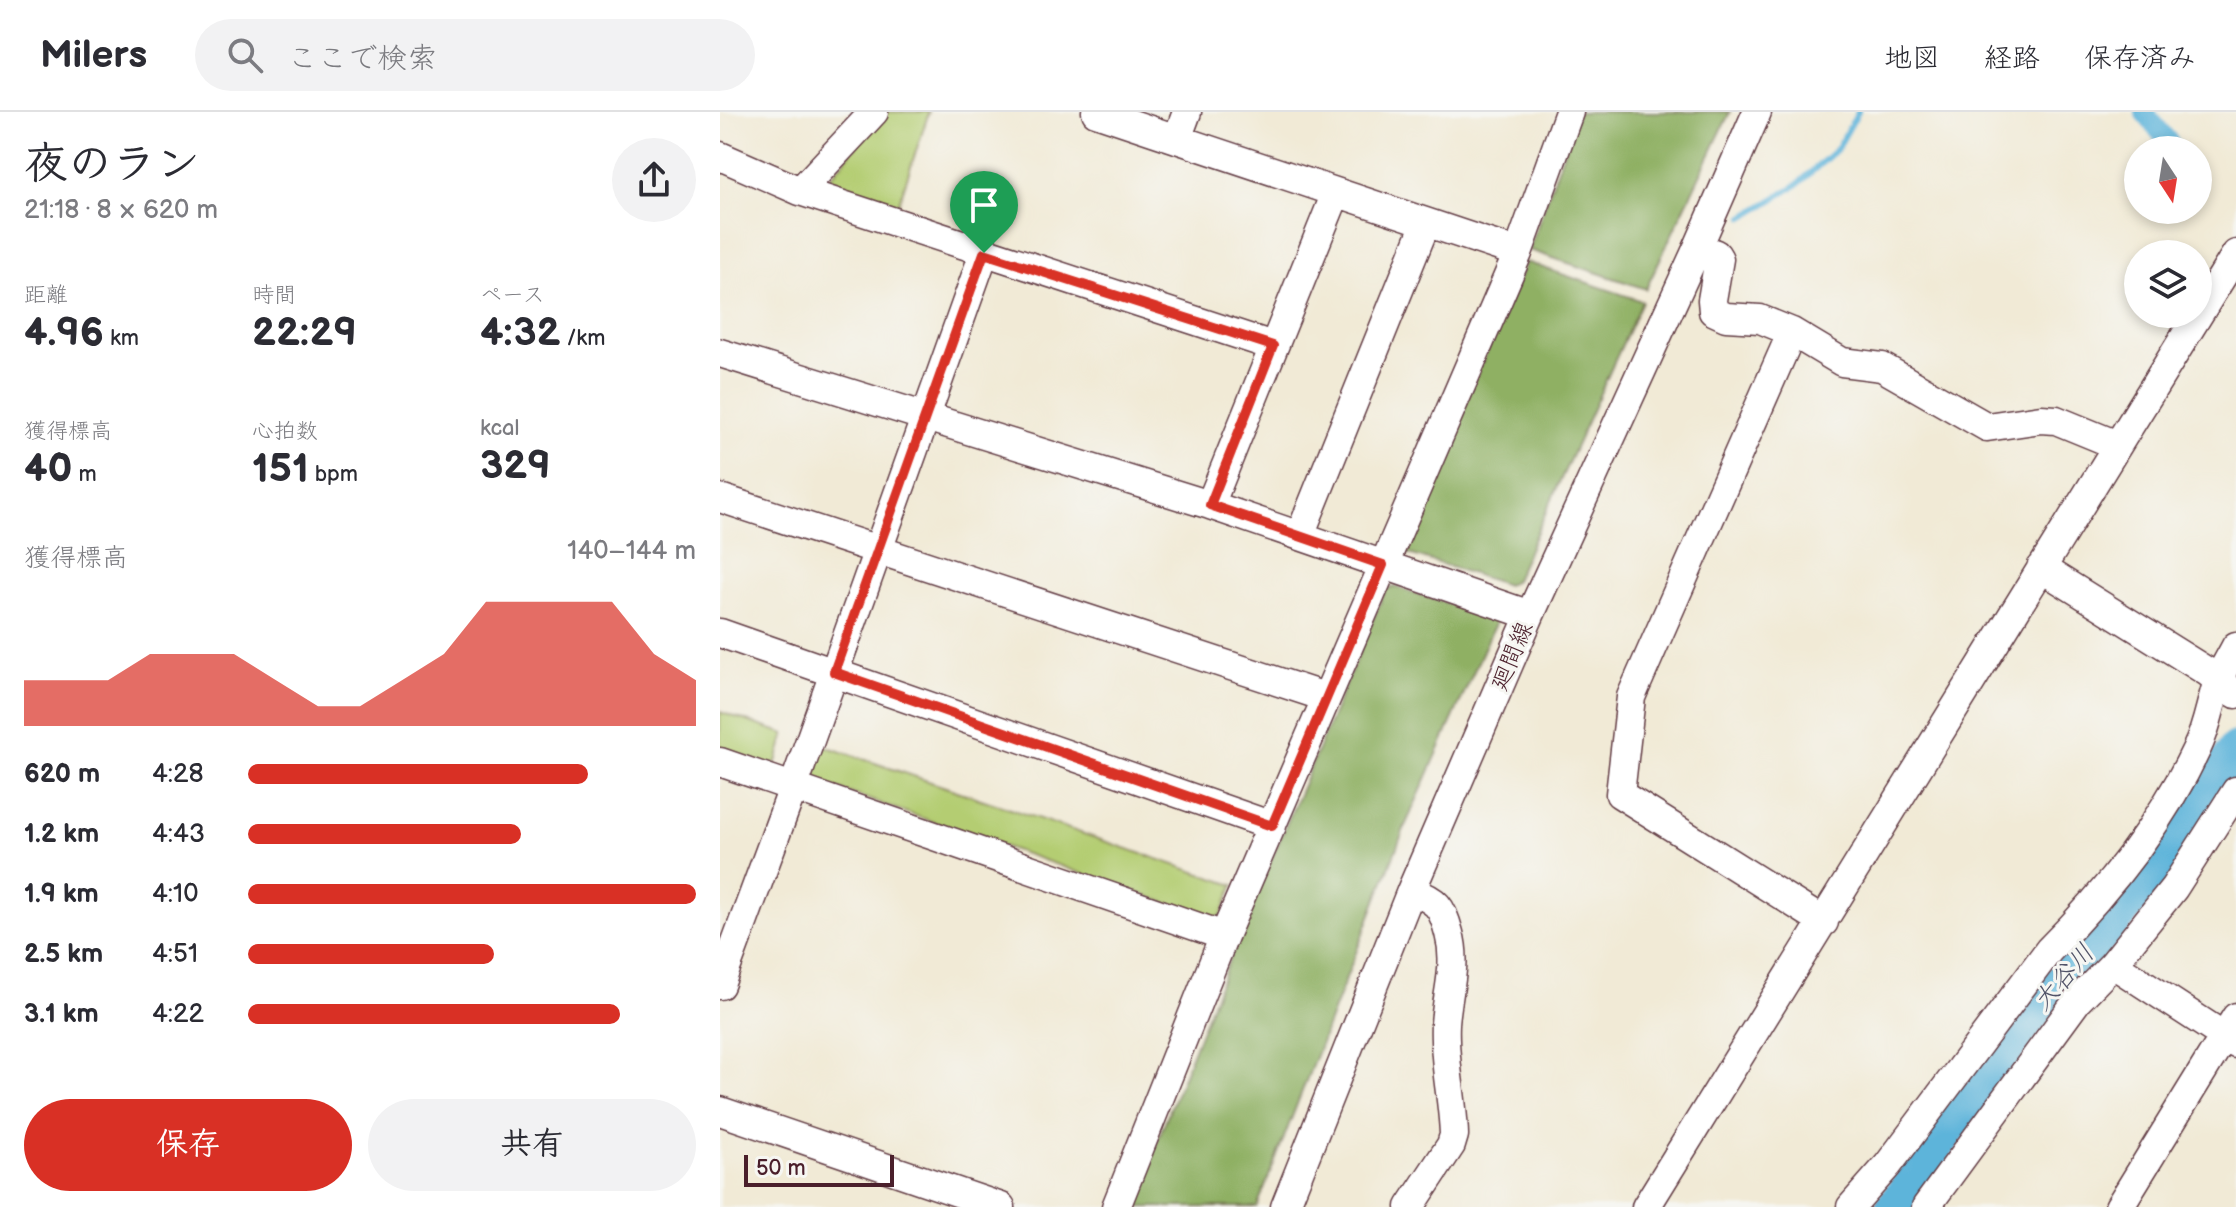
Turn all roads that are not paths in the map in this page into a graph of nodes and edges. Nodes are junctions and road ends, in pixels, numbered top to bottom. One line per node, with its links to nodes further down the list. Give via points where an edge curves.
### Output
1 (874, 112): 8 (street)
2 (1096, 112): 6 (street)
3 (1187, 112): 6 (street)
4 (1569, 112): 13 (street)
5 (1757, 112): 11 (street, 廻間線)
6 (1177, 139): 9 (street)
7 (720, 156): 8 (street)
8 (800, 191): 12 (street)
9 (1336, 193): 10 (street); 16 (street)
10 (1426, 223): 13 (street); 22 (street)
11 (1698, 247): 15 (street, via 1719,259 1712,300 1718,316 1760,319); 26 (street, 廻間線)
12 (984, 253): 16 (street); 18 (street)
13 (1518, 253): 24 (street)
14 (2236, 254): 19 (street)
15 (1792, 332): 19 (street, via 1842,362 1882,367 1987,427 2056,420); 37 (street, via 1631,697 1620,794)
16 (1273, 346): 21 (street)
17 (720, 353): 18 (street)
18 (926, 416): 21 (street); 23 (street)
19 (2117, 445): 25 (street)
20 (720, 498): 23 (street)
21 (1210, 505): 22 (street)
22 (1300, 535): 24 (street)
23 (877, 548): 29 (street); 31 (street)
24 (1383, 565): 26 (street); 31 (street)
25 (2041, 568): 30 (street); 37 (street)
26 (1530, 615): 36 (street, 廻間線)
27 (720, 633): 29 (street)
28 (2236, 646): 30 (street)
29 (834, 672): 33 (street); 35 (street)
30 (2226, 687): 48 (street, via 2181,779 2144,836)
31 (1325, 697): 35 (street)
32 (720, 762): 33 (street)
33 (793, 788): 38 (street); 40 (street)
34 (2236, 791): 39 (street, via 2174,888)
35 (1272, 826): 38 (street)
36 (1411, 891): 45 (street, 廻間線); 46 (street, via 1432,898 1444,914 1455,966 1445,1024 1454,1135)
37 (1824, 922): 47 (street)
38 (1224, 936): 44 (street)
39 (2113, 964): 41 (street); 49 (street, via 2077,1001)
40 (720, 985)
41 (2232, 1033): 50 (street)
42 (720, 1111): 43 (street)
43 (1001, 1207)
44 (1116, 1207)
45 (1285, 1207)
46 (1410, 1207)
47 (1646, 1207)
48 (1851, 1207)
49 (1926, 1207)
50 (2119, 1207)

